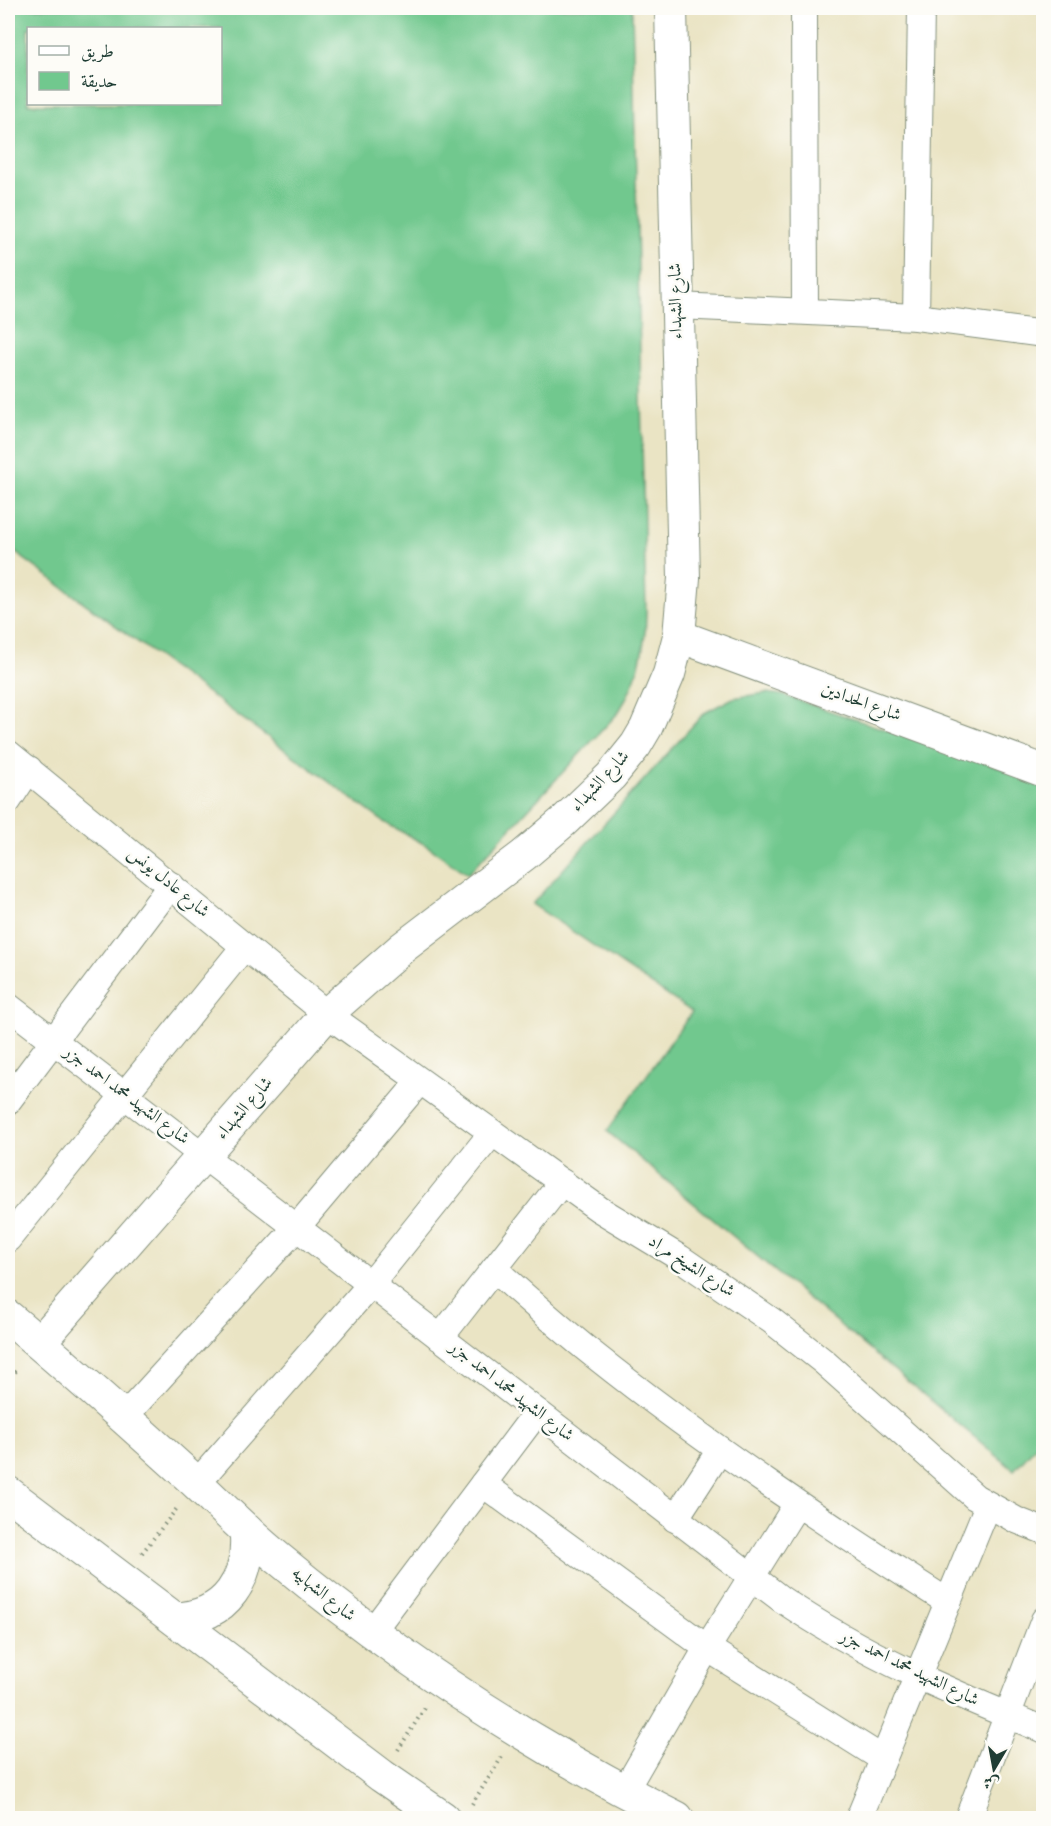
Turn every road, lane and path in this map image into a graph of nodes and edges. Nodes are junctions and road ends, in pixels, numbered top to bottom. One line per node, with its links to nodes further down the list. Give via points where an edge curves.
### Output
1 (671, 8): 4 (street, شارع الشهداء)
2 (804, 8): 5 (street)
3 (921, 8): 6 (street)
4 (677, 306): 5 (street); 8 (street, شارع الشهداء, via 684,578)
5 (805, 312): 6 (street)
6 (916, 317): 7 (street)
7 (1044, 334)
8 (679, 636): 11 (street, شارع الحدادين); 16 (street, شارع الشهداء, via 655,711 636,745 611,776 524,855 409,942)
9 (8, 753): 10 (street, شارع عادل يونس)
10 (29, 769): 12 (street); 13 (street, شارع عادل يونس)
11 (1044, 771)
12 (8, 801)
13 (171, 885): 14 (street, شارع عادل يونس); 17 (street)
14 (244, 946): 16 (street, شارع عادل يونس); 19 (street)
15 (8, 1006): 17 (street, شارع الشهيد محمد احمد جزر)
16 (327, 1014): 18 (street, شارع الشيخ مراد); 22 (street, شارع الشهداء)
17 (53, 1041): 19 (street, شارع الشهيد محمد احمد جزر); 20 (street)
18 (419, 1082): 21 (street, شارع الشيخ مراد); 24 (street)
19 (125, 1096): 22 (street, شارع الشهيد محمد احمد جزر); 25 (street)
20 (8, 1101)
21 (492, 1133): 23 (street, شارع الشيخ مراد); 27 (street)
22 (204, 1156): 24 (street, شارع الشهيد محمد احمد جزر); 30 (street, شارع الشهداء)
23 (562, 1182): 26 (street); 38 (street, شارع الشيخ مراد, via 772,1321)
24 (297, 1227): 27 (street, شارع الشهيد محمد احمد جزر); 32 (street)
25 (8, 1239)
26 (494, 1269): 29 (street); 33 (street, via 592,1354)
27 (370, 1284): 29 (street, شارع الشهيد محمد احمد جزر); 34 (street)
28 (8, 1317): 30 (highway, شارع الشهابيه)
29 (440, 1338): 31 (street, شارع الشهيد محمد احمد جزر)
30 (39, 1343): 32 (highway, شارع الشهابيه)
31 (537, 1412): 35 (street); 39 (street, شارع الشهيد محمد احمد جزر)
32 (124, 1417): 34 (highway, شارع الشهابيه)
33 (720, 1450): 37 (street); 39 (street)
34 (196, 1484): 40 (highway, شارع الشهابيه); 43 (path)
35 (483, 1484): 47 (street); 48 (street)
36 (8, 1493): 43 (highway)
37 (797, 1504): 42 (street); 44 (street)
38 (988, 1505): 41 (street, شارع الشيخ مراد); 44 (street)
39 (675, 1519): 42 (street, شارع الشهيد محمد احمد جزر)
40 (246, 1530): 45 (highway, via 244,1567 232,1592 202,1614); 47 (highway, شارع الشهابيه)
41 (1044, 1531)
42 (751, 1577): 48 (street); 49 (street, شارع الشهيد محمد احمد جزر, via 834,1633)
43 (121, 1579): 45 (highway)
44 (948, 1602): 49 (street)
45 (175, 1619): 55 (highway)
46 (1044, 1620): 51 (street)
47 (371, 1633): 50 (highway, شارع الشهابيه)
48 (707, 1648): 54 (street); 56 (street)
49 (917, 1677): 51 (street, شارع الشهيد محمد احمد جزر); 54 (street)
50 (441, 1682): 53 (highway, شارع الشهابيه); 55 (path)
51 (1007, 1716): 52 (street, شارع الشهيد محمد احمد جزر); 60 (street)
52 (1044, 1730)
53 (519, 1731): 56 (highway, شارع الشهابيه); 57 (path)
54 (883, 1759): 59 (street)
55 (382, 1776): 57 (highway)
56 (624, 1792): 58 (highway, شارع الشهابيه)
57 (456, 1814)
58 (677, 1818)
59 (859, 1818)
60 (968, 1818)

